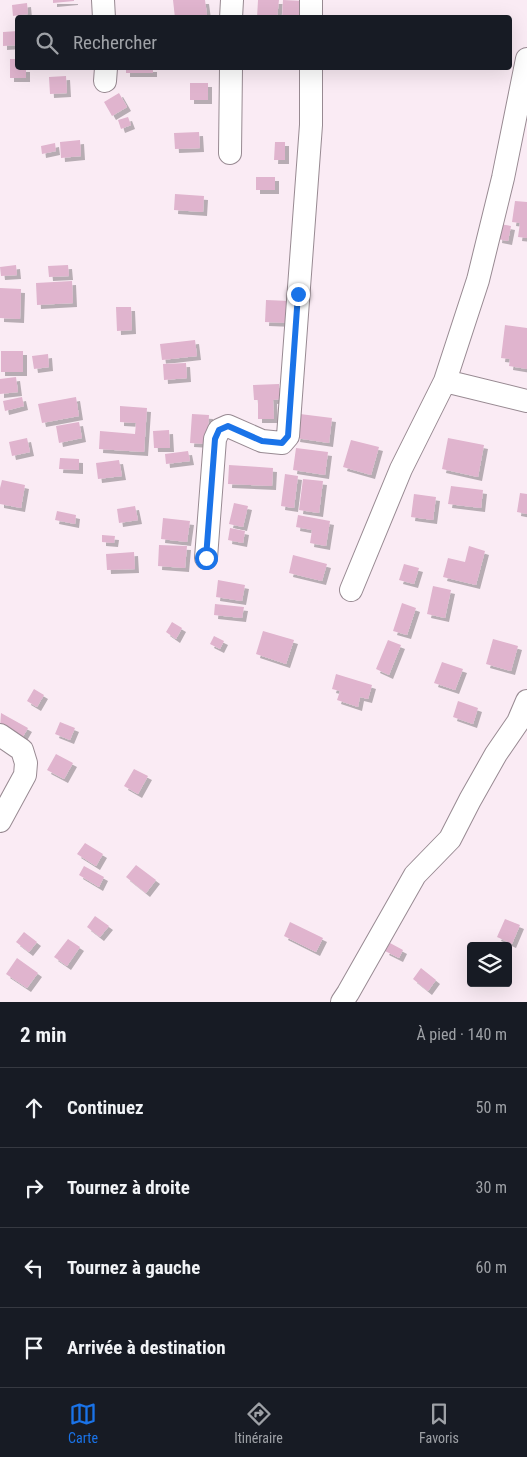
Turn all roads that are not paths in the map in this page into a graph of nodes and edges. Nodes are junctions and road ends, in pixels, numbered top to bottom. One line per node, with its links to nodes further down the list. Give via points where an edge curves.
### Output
1 (103, 0): 4 (street)
2 (232, 0): 5 (street)
3 (311, 0): 6 (street)
4 (104, 15)
5 (231, 15)
6 (311, 15)
7 (527, 58): 11 (street)
8 (231, 70): 10 (street)
9 (311, 70): 14 (street, via 311,125 288,436 282,443 262,441 228,426 219,430 215,439)
10 (230, 153)
11 (517, 157): 12 (street)
12 (445, 381): 13 (street); 15 (street, via 401,469)
13 (527, 400)
14 (206, 558)
15 (351, 590)
16 (527, 701): 19 (street, via 450,839 415,876)
17 (0, 736): 18 (street, via 22,750 26,763 25,775)
18 (0, 822)
19 (342, 1002)

